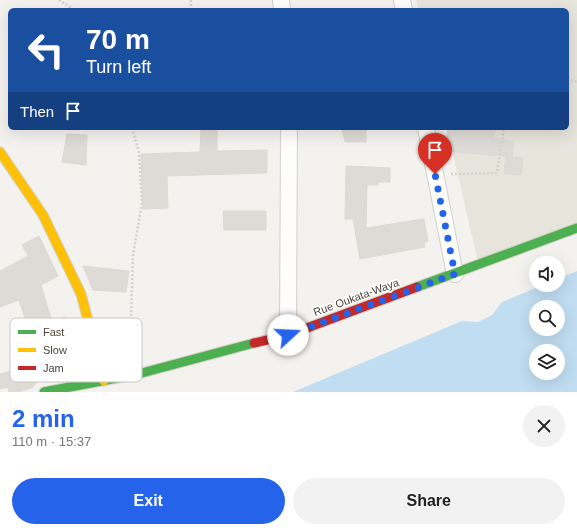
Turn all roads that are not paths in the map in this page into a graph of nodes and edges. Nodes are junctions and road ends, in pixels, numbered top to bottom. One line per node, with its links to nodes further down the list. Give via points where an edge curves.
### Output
1 (288, 130): 7 (street)
2 (426, 130): 5 (street)
3 (0, 152): 6 (street, via 43,215 81,294)
4 (577, 228): 5 (street, Rue Oukata-Waya)
5 (455, 274): 7 (street, Rue Oukata-Waya)
6 (87, 318)
7 (288, 335): 8 (street, Rue Oukata-Waya)
8 (142, 373)
9 (99, 382): 10 (street, Rue Oukata-Waya)
10 (44, 392)

